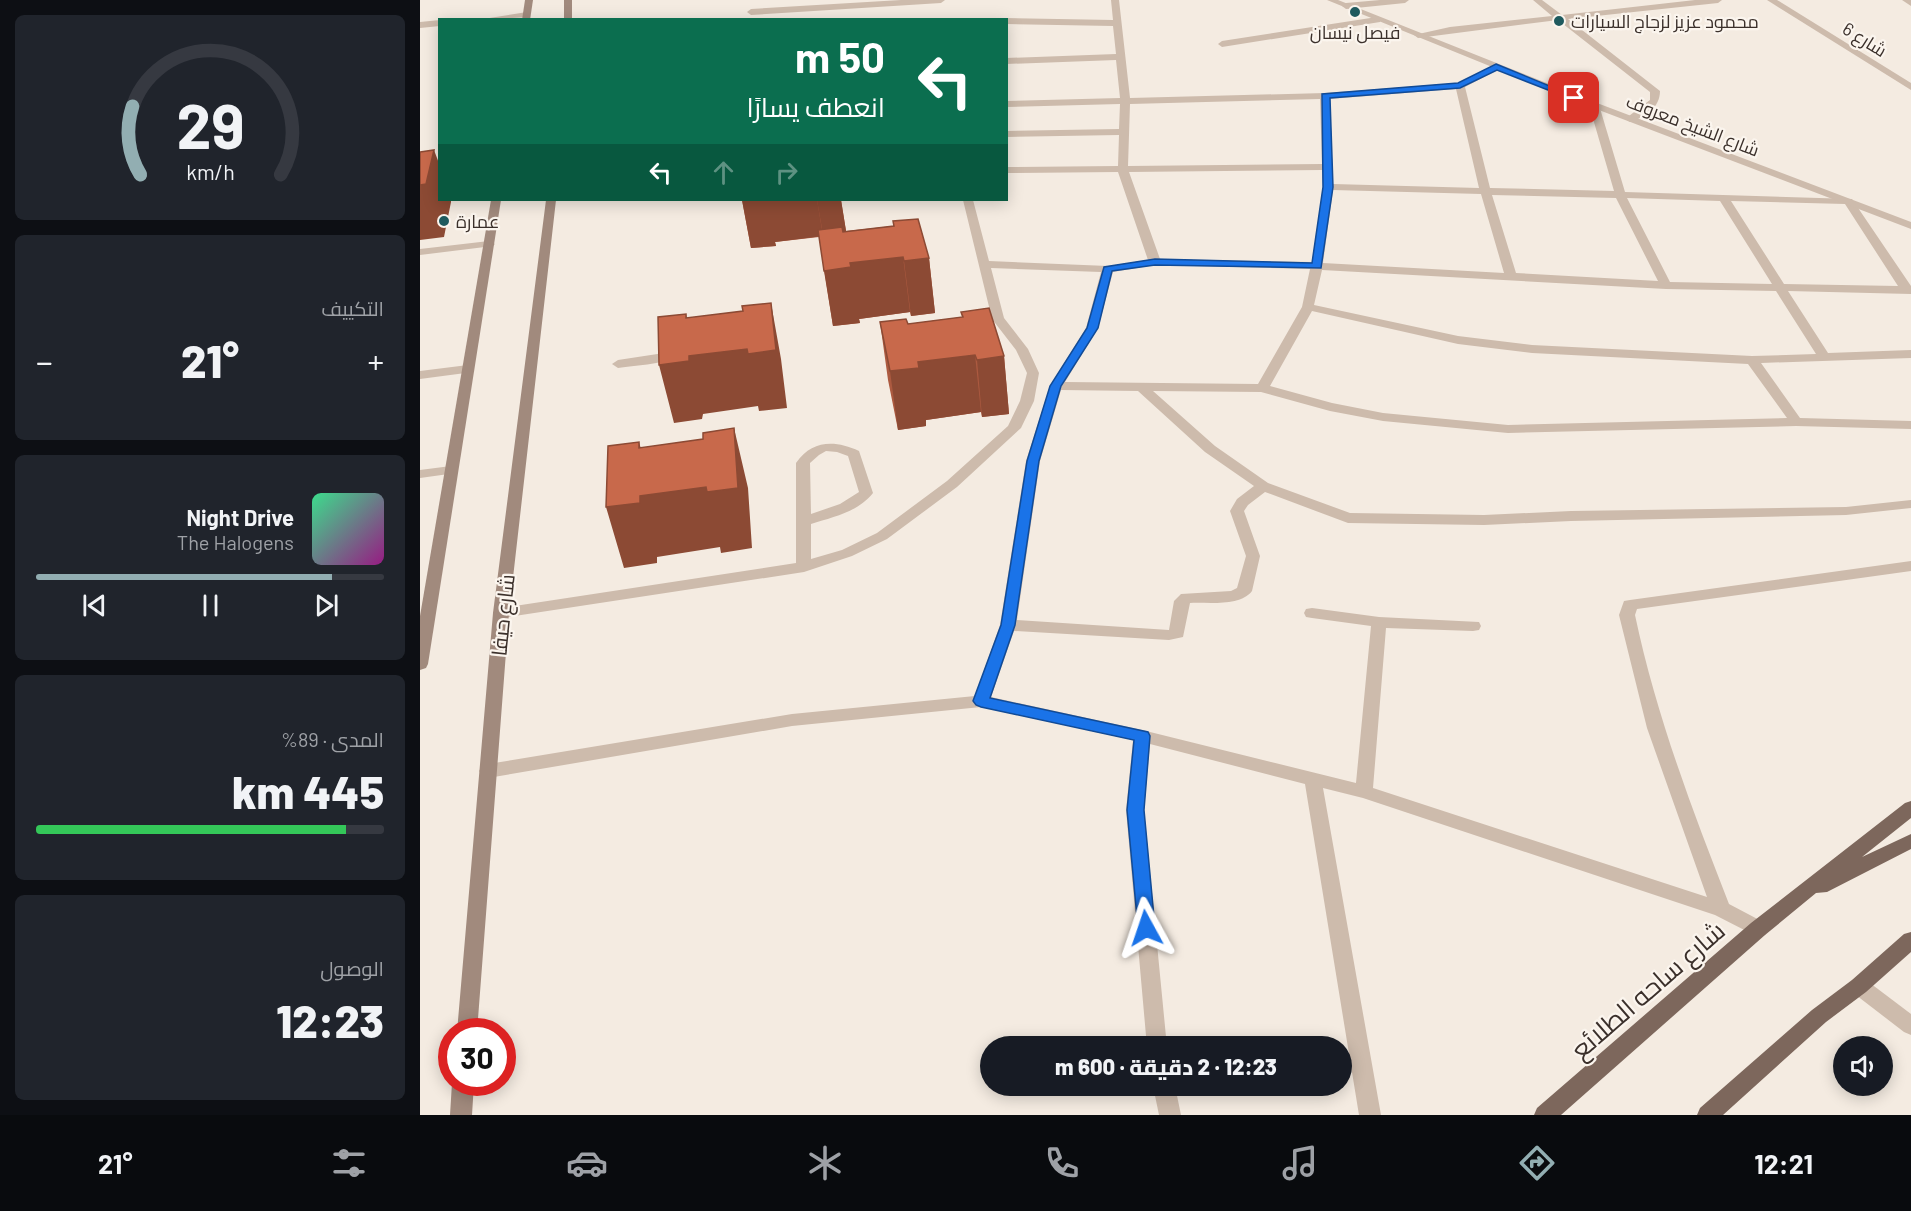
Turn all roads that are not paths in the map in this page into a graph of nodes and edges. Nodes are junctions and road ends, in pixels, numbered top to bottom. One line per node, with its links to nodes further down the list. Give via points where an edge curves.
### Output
1 (529, 0): 14 (main road)
2 (568, 0): 16 (main road)
3 (941, 0): 13 (street)
4 (1115, 0): 20 (street)
5 (1331, 0): 12 (street, شارع الشيخ معروف)
6 (1405, 0): 12 (street)
7 (1537, 0): 15 (street)
8 (1718, 0): 15 (street)
9 (1770, 0): 28 (street, شارع 6)
10 (1906, 0): 11 (street)
11 (1911, 3)
12 (1346, 6): 17 (street, شارع الشيخ معروف)
13 (751, 12)
14 (526, 17)
15 (1560, 17): 22 (street); 33 (street, via 1655,91 1655,101)
16 (568, 18)
17 (1377, 20): 22 (street, شارع الشيخ معروف); 23 (street)
18 (1008, 21): 20 (street)
19 (438, 23): 21 (street)
20 (1117, 23): 24 (street)
21 (420, 25)
22 (1418, 35): 26 (street, شارع الشيخ معروف)
23 (1222, 44)
24 (1121, 57): 25 (street); 30 (street)
25 (1008, 61)
26 (1496, 67): 27 (street); 32 (street, شارع الشيخ معروف)
27 (1460, 86): 29 (street); 40 (street)
28 (1911, 87)
29 (1325, 96): 30 (street); 36 (street)
30 (1125, 100): 31 (street); 34 (street)
31 (1008, 104)
32 (1594, 105): 33 (street, شارع الشيخ معروف); 41 (street)
33 (1630, 119): 46 (street, شارع الشيخ معروف)
34 (1124, 132): 35 (street); 38 (street)
35 (1008, 134)
36 (1326, 167): 38 (street); 39 (street)
37 (1008, 170): 38 (street)
38 (1122, 170): 50 (street)
39 (1328, 187): 40 (street); 52 (street)
40 (1486, 193): 41 (street); 54 (street)
41 (1621, 196): 42 (street); 55 (street)
42 (1724, 199): 46 (street); 56 (street)
43 (496, 201): 48 (main road)
44 (551, 201): 78 (main road, شارع حيفا)
45 (968, 201): 51 (street)
46 (1848, 201): 47 (street, شارع الشيخ معروف); 57 (street)
47 (1911, 226)
48 (489, 244): 49 (street); 64 (main road)
49 (420, 252)
50 (1155, 262): 52 (street); 53 (street)
51 (986, 264): 53 (street); 77 (street, via 998,319 1022,349 1033,373 1027,401 1014,428 952,484 882,536)
52 (1317, 266): 54 (street); 58 (street)
53 (1108, 269): 66 (street, via 1092,328)
54 (1510, 276): 55 (street)
55 (1666, 285): 56 (street)
56 (1778, 287): 57 (street); 61 (street)
57 (1909, 290)
58 (1308, 307): 62 (street, via 1496,346); 68 (street)
59 (690, 344): 63 (street, via 667,357)
60 (1911, 354): 61 (street)
61 (1824, 357): 62 (street)
62 (1752, 360): 69 (street)
63 (618, 364)
64 (468, 369): 65 (street); 71 (main road)
65 (420, 375)
66 (1056, 386): 67 (street); 81 (street, via 1033,461)
67 (1140, 386): 68 (street); 73 (street, via 1210,449)
68 (1262, 388): 69 (street, via 1383,417 1508,429)
69 (1796, 422): 70 (street)
70 (1911, 424)
71 (451, 470): 72 (street); 83 (main road)
72 (420, 474)
73 (1263, 486): 74 (street, via 1348,518 1365,519 1846,511); 81 (street, via 1242,502 1237,511 1253,556 1244,591 1233,596 1186,598 1182,601 1177,633)
74 (1911, 504)
75 (804, 521): 75 (street, via 803,463 809,454 820,447 841,447 854,454 866,493 842,510); 77 (street)
76 (1911, 566): 92 (street, via 1630,605 1627,615 1640,680)
77 (804, 567): 78 (street)
78 (501, 613): 86 (main road, شارع حيفا)
79 (1312, 614): 80 (street)
80 (1379, 622): 82 (street); 88 (street)
81 (1008, 625): 84 (street)
82 (1473, 626)
83 (420, 664)
84 (981, 701): 85 (street); 86 (street, via 792,720)
85 (1142, 736): 87 (street); 100 (street, via 1136,810)
86 (488, 771): 98 (main road, شارع حيفا)
87 (1313, 779): 88 (street); 105 (street)
88 (1364, 792): 92 (street)
89 (1911, 808): 91 (main road)
90 (1911, 841): 91 (main road)
91 (1786, 906): 93 (main road, شارع ساحه الطلائع)
92 (1721, 909): 93 (street)
93 (1758, 928): 106 (main road, شارع ساحه الطلائع)
94 (1911, 940): 96 (main road)
95 (1911, 951): 96 (main road)
96 (1885, 964): 97 (main road)
97 (1859, 986): 99 (street); 107 (main road, via 1819,1016)
98 (468, 1018)
99 (1911, 1026)
100 (1156, 1036)
101 (462, 1096): 103 (main road)
102 (1166, 1096): 104 (street)
103 (460, 1115)
104 (1170, 1115)
105 (1370, 1115)
106 (1545, 1115)
107 (1708, 1115)

